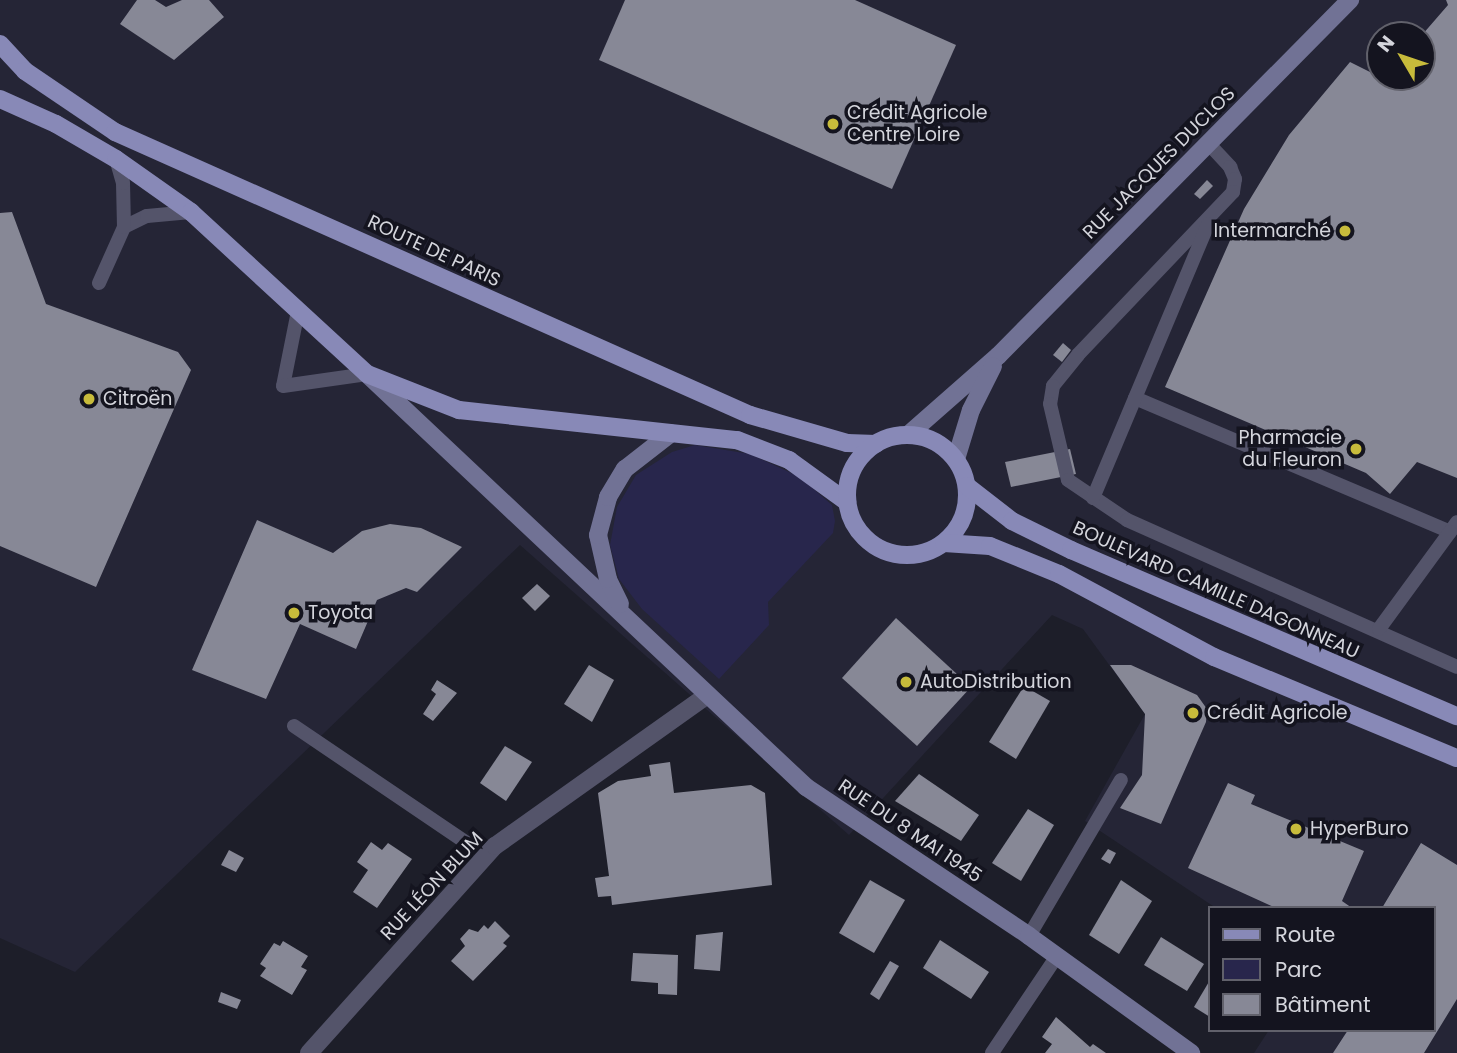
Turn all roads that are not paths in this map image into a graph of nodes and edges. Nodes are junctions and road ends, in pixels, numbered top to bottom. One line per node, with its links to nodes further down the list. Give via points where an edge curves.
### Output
1 (1350, 0): 4 (street, RUE JACQUES DUCLOS)
2 (0, 44): 16 (main road, ROUTE DE PARIS, via 25,71 115,132 750,415 847,443)
3 (0, 99): 5 (main road, via 57,124)
4 (1208, 143): 7 (lane, via 1236,178 1233,192); 11 (street, RUE JACQUES DUCLOS)
5 (116, 159): 6 (main road); 8 (lane, via 123,183)
6 (191, 212): 8 (lane, via 147,216); 10 (main road)
7 (1212, 216): 13 (lane); 19 (lane, via 1077,355 1054,386 1050,404 1068,480)
8 (124, 227): 9 (lane)
9 (99, 283)
10 (298, 311): 12 (main road); 12 (lane, via 283,386)
11 (998, 356): 15 (street, RUE JACQUES DUCLOS); 17 (street, RUE JACQUES DUCLOS, via 971,410)
12 (367, 374): 14 (main road, via 421,399 459,410); 23 (street)
13 (1135, 398): 19 (lane); 21 (lane)
14 (671, 433): 20 (main road, via 737,440 789,460); 23 (street, via 625,469 608,497 598,536 608,579)
15 (908, 435): 16 (main road); 17 (main road, via 943,446)
16 (876, 444): 20 (main road, via 853,468)
17 (956, 459): 18 (main road)
18 (967, 486): 22 (main road, via 963,517); 27 (main road, BOULEVARD CAMILLE DAGONNEAU, via 1012,521 1071,550)
19 (1093, 498): 24 (lane, via 1144,528)
20 (847, 502): 22 (main road, via 856,527 886,552 916,554)
21 (1453, 527): 24 (lane)
22 (944, 543): 29 (main road, via 990,546 1069,578 1214,657)
23 (627, 617): 26 (street, RUE DU 8 MAI 1945)
24 (1379, 629): 25 (lane)
25 (1457, 667)
26 (706, 696): 32 (street, RUE DU 8 MAI 1945, via 806,787); 34 (street, RUE LÉON BLUM, via 495,846)
27 (1457, 716)
28 (294, 726): 31 (lane)
29 (1457, 758)
30 (1121, 780): 32 (lane)
31 (470, 845)
32 (1029, 936): 33 (street, RUE DU 8 MAI 1945)
33 (1057, 956): 35 (lane); 36 (street, RUE DU 8 MAI 1945)
34 (309, 1053)
35 (992, 1053)
36 (1191, 1053)

